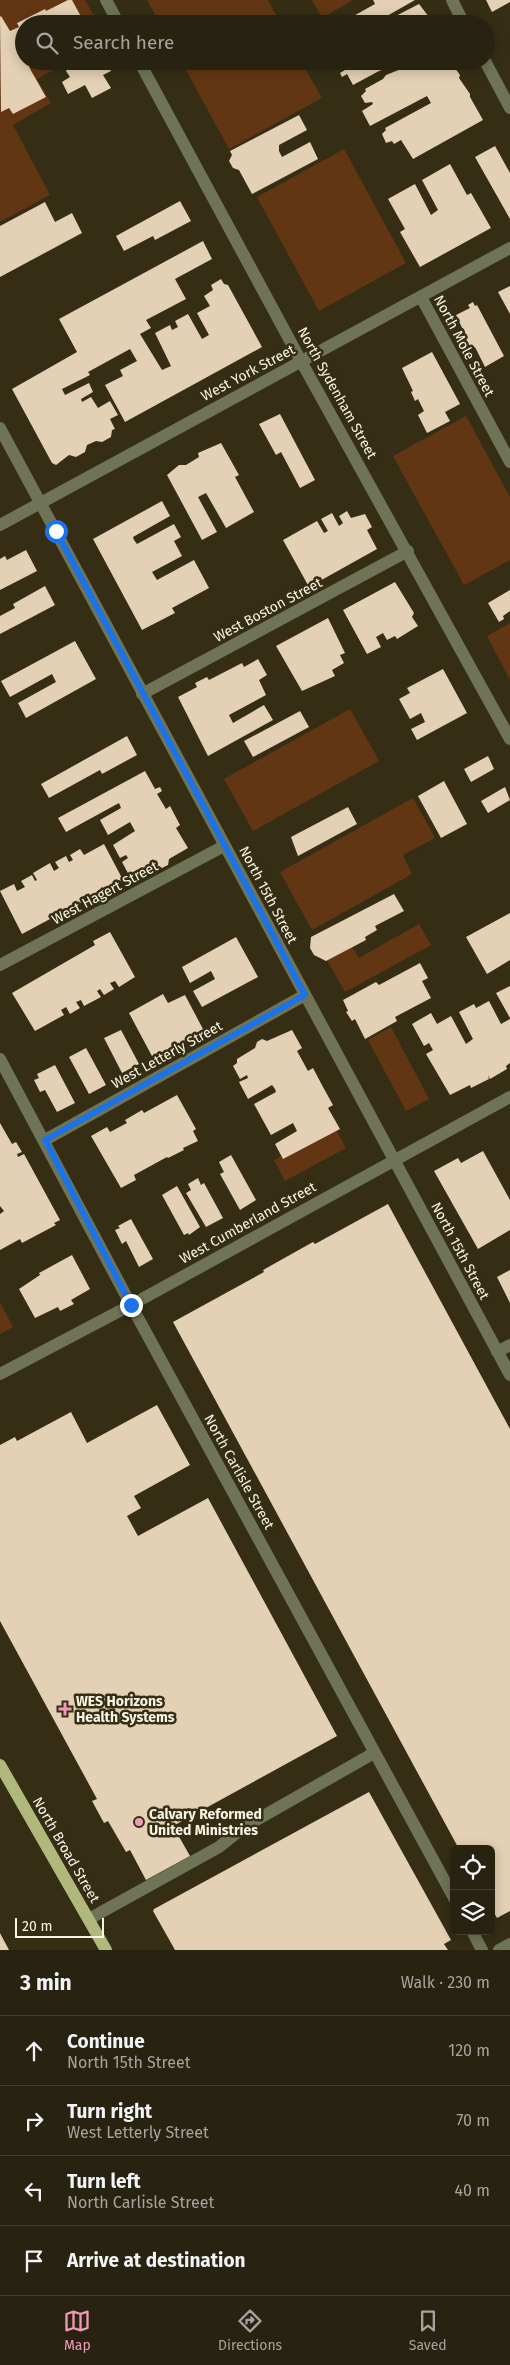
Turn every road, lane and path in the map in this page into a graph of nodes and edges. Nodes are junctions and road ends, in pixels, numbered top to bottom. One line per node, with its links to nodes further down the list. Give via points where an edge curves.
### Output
1 (106, 0): 3 (street)
2 (452, 0): 4 (street)
3 (114, 15)
4 (460, 15)
5 (144, 70): 10 (street, North Sydenham Street)
6 (490, 70): 7 (street)
7 (510, 108)
8 (510, 248): 9 (street, West York Street)
9 (421, 297): 10 (street, West York Street); 12 (street, North Mole Street)
10 (301, 361): 13 (street, West York Street); 15 (street, North Sydenham Street)
11 (0, 428): 13 (street, North 15th Street)
12 (510, 462)
13 (40, 503): 14 (street, West York Street); 16 (street, North 15th Street)
14 (0, 525)
15 (408, 551): 16 (street, West Boston Street); 17 (street, North Sydenham Street)
16 (142, 694): 18 (street, North 15th Street)
17 (510, 738)
18 (224, 846): 19 (street, West Hagert Street); 20 (street, North 15th Street)
19 (0, 966)
20 (305, 995): 23 (street, West Letterly Street); 24 (street, North 15th Street)
21 (0, 1059): 23 (street, North Carlisle Street)
22 (510, 1097): 24 (street, West Cumberland Street)
23 (45, 1140): 25 (street, North Carlisle Street)
24 (393, 1160): 25 (street, West Cumberland Street); 27 (street, North 15th Street)
25 (131, 1305): 28 (street, West Cumberland Street); 30 (street, North Carlisle Street)
26 (510, 1345): 27 (street)
27 (497, 1352): 29 (street, North 15th Street)
28 (0, 1374)
29 (510, 1375)
30 (374, 1753): 32 (street, North Carlisle Street); 33 (street, via 244,1826 219,1847)
31 (0, 1765): 33 (main road, North Broad Street)
32 (450, 1891)
33 (89, 1919): 36 (main road, North Broad Street)
34 (474, 1935): 37 (street)
35 (510, 1944): 38 (street)
36 (106, 1950)
37 (482, 1950)
38 (499, 1950)

